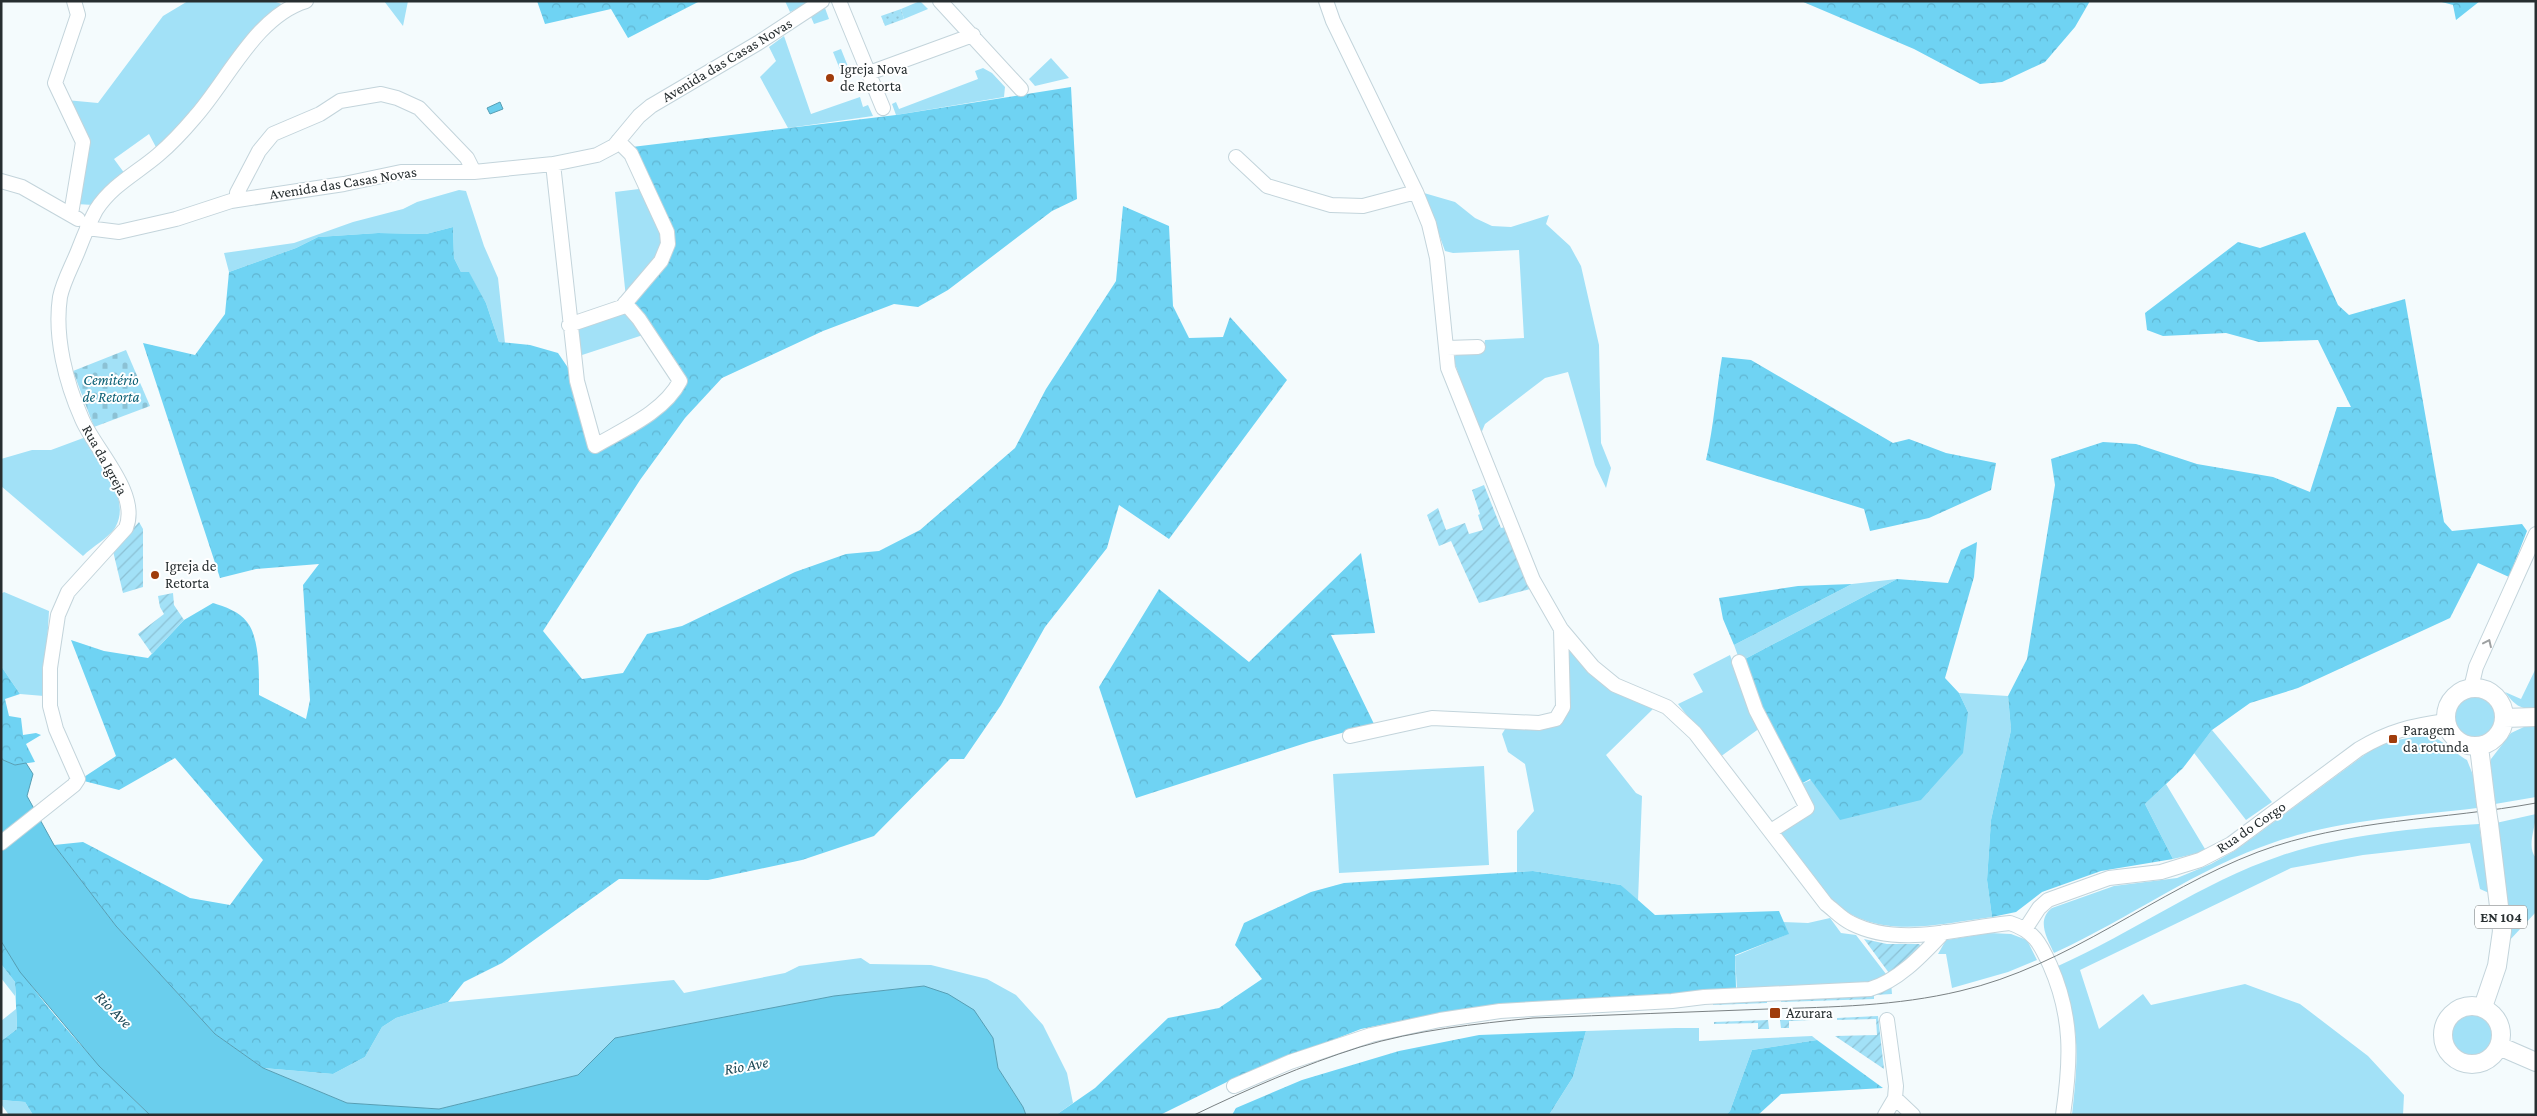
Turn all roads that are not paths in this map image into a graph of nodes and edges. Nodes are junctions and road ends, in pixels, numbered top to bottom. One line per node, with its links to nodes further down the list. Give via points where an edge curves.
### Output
1 (74, 1): 18 (street, via 78,14 55,83 83,142)
2 (306, 1): 19 (street, Rua da Igreja, via 280,14 252,41 196,116 158,155 107,196)
3 (822, 1): 11 (street, Avenida das Casas Novas, via 651,106)
4 (839, 1): 8 (street)
5 (940, 1): 7 (street)
6 (1326, 1): 16 (street)
7 (973, 35): 8 (street); 9 (street)
8 (869, 72): 10 (street)
9 (1022, 89)
10 (883, 108)
11 (618, 142): 13 (street, Avenida das Casas Novas, via 598,155); 20 (street, via 631,154 667,232 668,244 661,261)
12 (1236, 157): 16 (street, via 1267,186 1331,205 1363,206)
13 (553, 164): 14 (street, Avenida das Casas Novas); 21 (street)
14 (474, 172): 17 (street, Avenida das Casas Novas, via 401,172); 17 (street, via 467,158 419,108 382,94 340,101 320,114 272,134 259,151)
15 (1, 180): 18 (street, via 22,187)
16 (1416, 192): 23 (street, via 1437,258)
17 (237, 200): 19 (street, Avenida das Casas Novas, via 130,230 110,232)
18 (71, 214): 19 (street)
19 (88, 228): 35 (street, Rua da Igreja, via 60,296 58,323 61,347 82,420 124,492 130,511 129,520 126,528 68,592 58,614 50,668 50,706 56,729 78,779)
20 (625, 303): 21 (street, via 622,307); 21 (street, via 680,381 652,412 595,446 577,381)
21 (569, 324)
22 (1478, 347): 23 (street)
23 (1447, 348): 26 (street, via 1448,368 1533,580)
24 (2536, 534): 25 (street)
25 (2533, 551): 28 (street, one-way to 25, via 2476,667)
26 (1561, 630): 32 (street, via 1563,706 1556,719 1539,722 1432,718); 34 (street, via 1593,668 1607,679 1667,706 1695,733)
27 (1739, 662): 34 (street, via 1756,710 1807,808)
28 (2471, 688): 30 (main road, via 2488,691 2495,696); 31 (main road, via 2449,703)
29 (2536, 717): 30 (main road)
30 (2504, 718): 33 (main road, via 2494,740)
31 (2446, 721): 33 (main road, via 2448,730 2461,743); 36 (street, Rua do Corgo, via 2405,727 2381,736 2231,844 2200,860 2161,872 2109,878 2048,900)
32 (1350, 736)
33 (2479, 747): 38 (main road, EN 104, bridge, via 2502,931 2497,966)
34 (1771, 831): 37 (street, via 1826,904 1849,923 1878,934 1902,936)
35 (1, 843)
36 (2026, 928): 37 (street, via 2010,923); 46 (street, via 2044,953 2067,1015 2070,1051)
37 (1944, 932): 42 (street, via 1923,954 1881,986 1870,989 1704,996 1672,1001 1500,1011 1440,1020 1371,1035 1290,1062)
38 (2484, 1007): 40 (main road, via 2497,1019 2501,1037); 40 (main road, via 2464,1006 2448,1017 2444,1026 2445,1046 2458,1061 2477,1064 2494,1054)
39 (1887, 1020): 43 (street)
40 (2499, 1046): 41 (main road)
41 (2536, 1062)
42 (1234, 1086)
43 (1895, 1098): 44 (street); 45 (street)
44 (1886, 1115)
45 (1913, 1115)
46 (2063, 1115)

